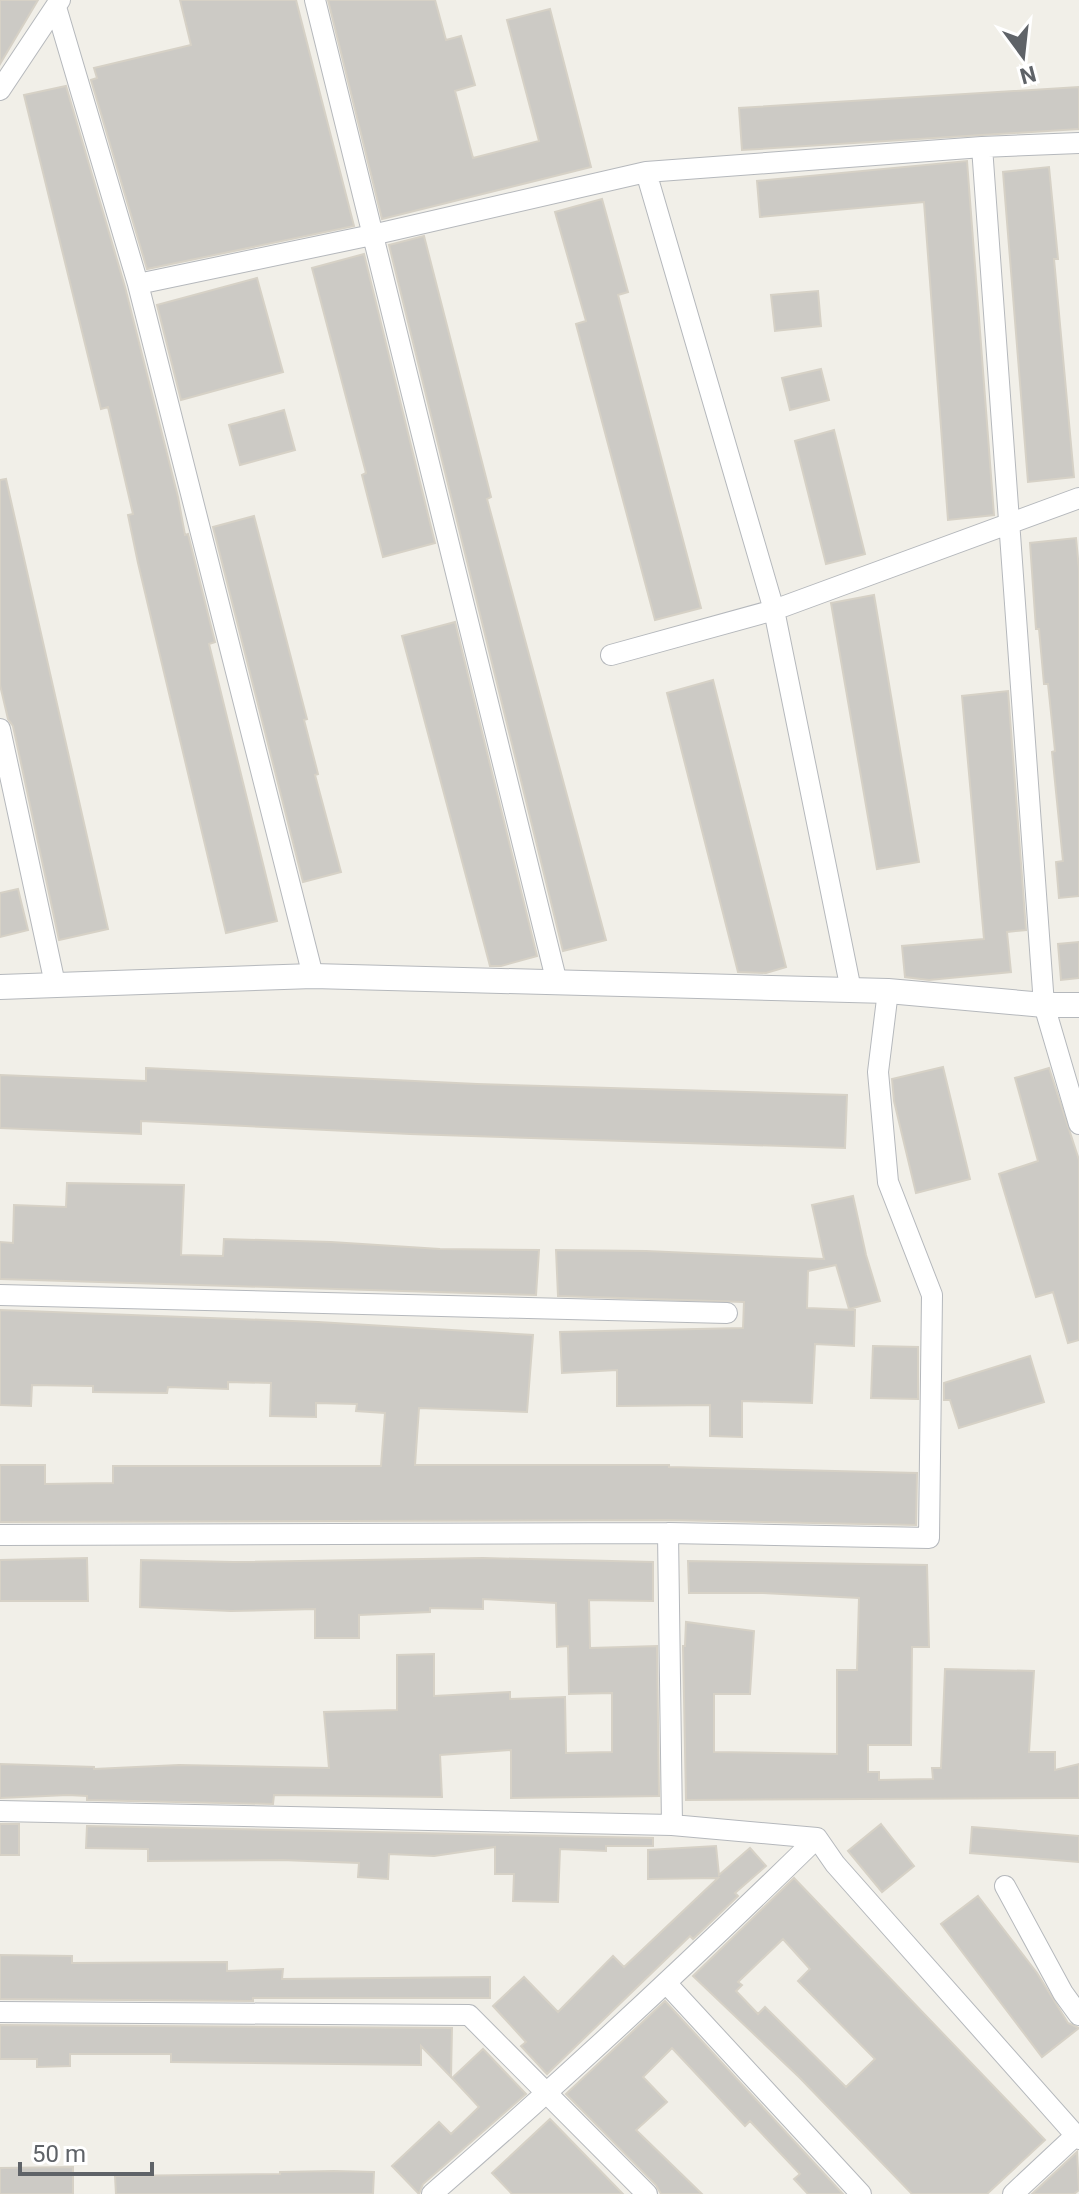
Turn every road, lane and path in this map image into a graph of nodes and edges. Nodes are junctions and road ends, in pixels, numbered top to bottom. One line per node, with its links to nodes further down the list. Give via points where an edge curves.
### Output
1 (315, 0): 7 (street)
2 (58, 4): 3 (street); 8 (street)
3 (0, 90)
4 (1079, 143): 5 (street)
5 (982, 147): 6 (street); 10 (street)
6 (646, 172): 7 (street); 11 (street)
7 (372, 235): 8 (street); 15 (street)
8 (138, 284): 14 (street)
9 (1079, 498): 10 (street)
10 (1010, 521): 11 (street); 20 (street)
11 (774, 610): 12 (street); 18 (street)
12 (611, 655)
13 (0, 729): 16 (street)
14 (313, 976): 15 (street); 16 (street)
15 (557, 983): 18 (street)
16 (55, 984): 17 (street)
17 (0, 987)
18 (851, 990): 19 (street)
19 (888, 991): 20 (street); 25 (street, via 878,1072 888,1182 932,1295 929,1538)
20 (1044, 1005): 21 (street); 22 (street)
21 (1079, 1005)
22 (1079, 1124)
23 (0, 1295): 24 (street)
24 (727, 1313)
25 (668, 1533): 26 (street); 28 (street)
26 (0, 1535)
27 (0, 1811): 28 (street)
28 (672, 1825): 29 (street)
29 (817, 1838): 31 (street); 35 (street)
30 (1005, 1886): 33 (street)
31 (667, 1984): 34 (street); 38 (street)
32 (0, 2012): 34 (street, via 469,2015)
33 (1079, 2015)
34 (548, 2093): 36 (street); 37 (street)
35 (1077, 2137): 39 (street)
36 (432, 2194)
37 (647, 2194)
38 (861, 2194)
39 (1013, 2194)

